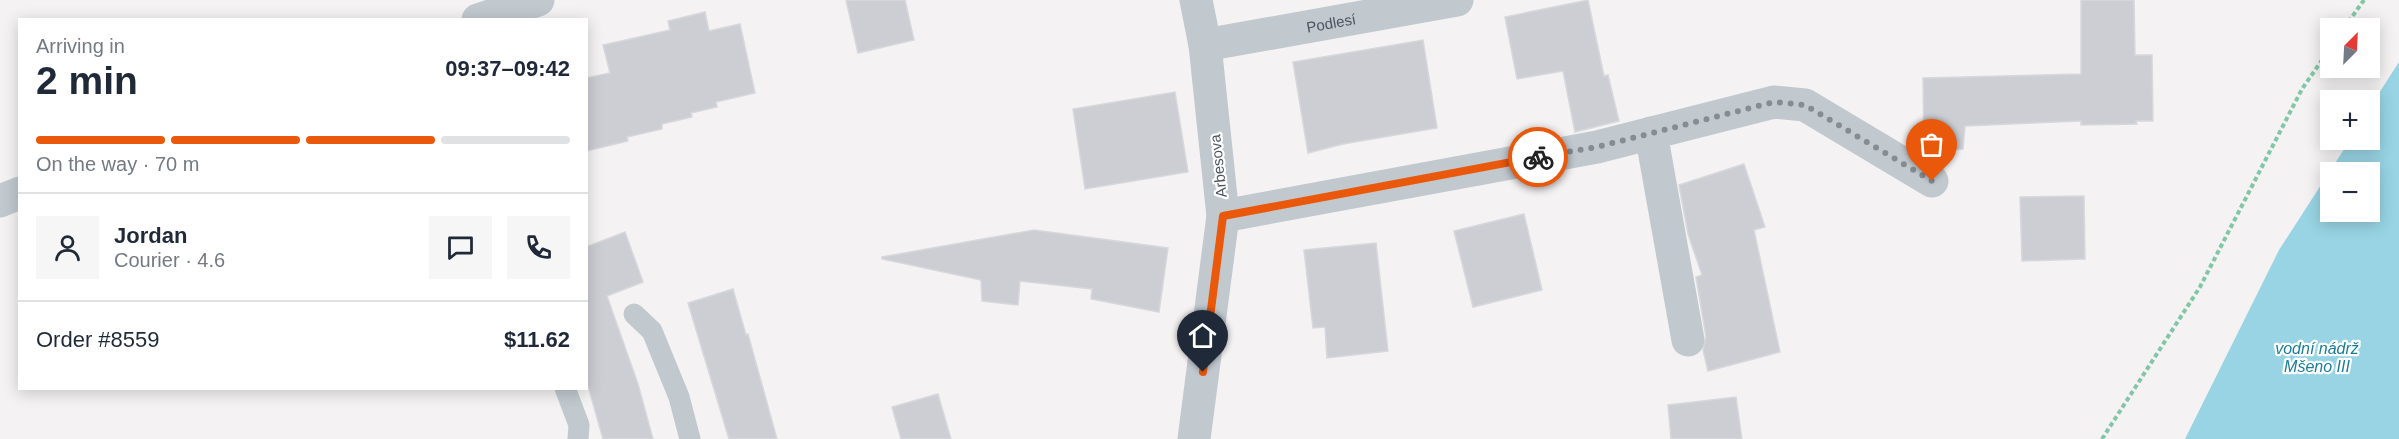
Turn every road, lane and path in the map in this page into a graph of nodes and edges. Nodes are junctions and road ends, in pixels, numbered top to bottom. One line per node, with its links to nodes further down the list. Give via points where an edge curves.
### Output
1 (538, 0): 5 (street)
2 (1196, 0): 7 (street, Arbesova)
3 (1457, 0): 7 (street, Podlesí)
4 (2364, 0): 6 (path)
5 (484, 18)
6 (2351, 18)
7 (1205, 45): 13 (street, Arbesova)
8 (2320, 63): 20 (path, via 2302,89 2200,286)
9 (1652, 133): 10 (street, via 1774,102 1805,105); 13 (street, via 1597,147); 15 (street)
10 (1932, 181)
11 (18, 194): 12 (street)
12 (0, 201)
13 (1223, 216): 19 (street, Arbesova)
14 (634, 314): 18 (lane, via 652,331 679,397)
15 (1688, 340)
16 (566, 390): 17 (lane, via 579,425)
17 (578, 439)
18 (690, 439)
19 (1194, 439)
20 (2102, 439)

